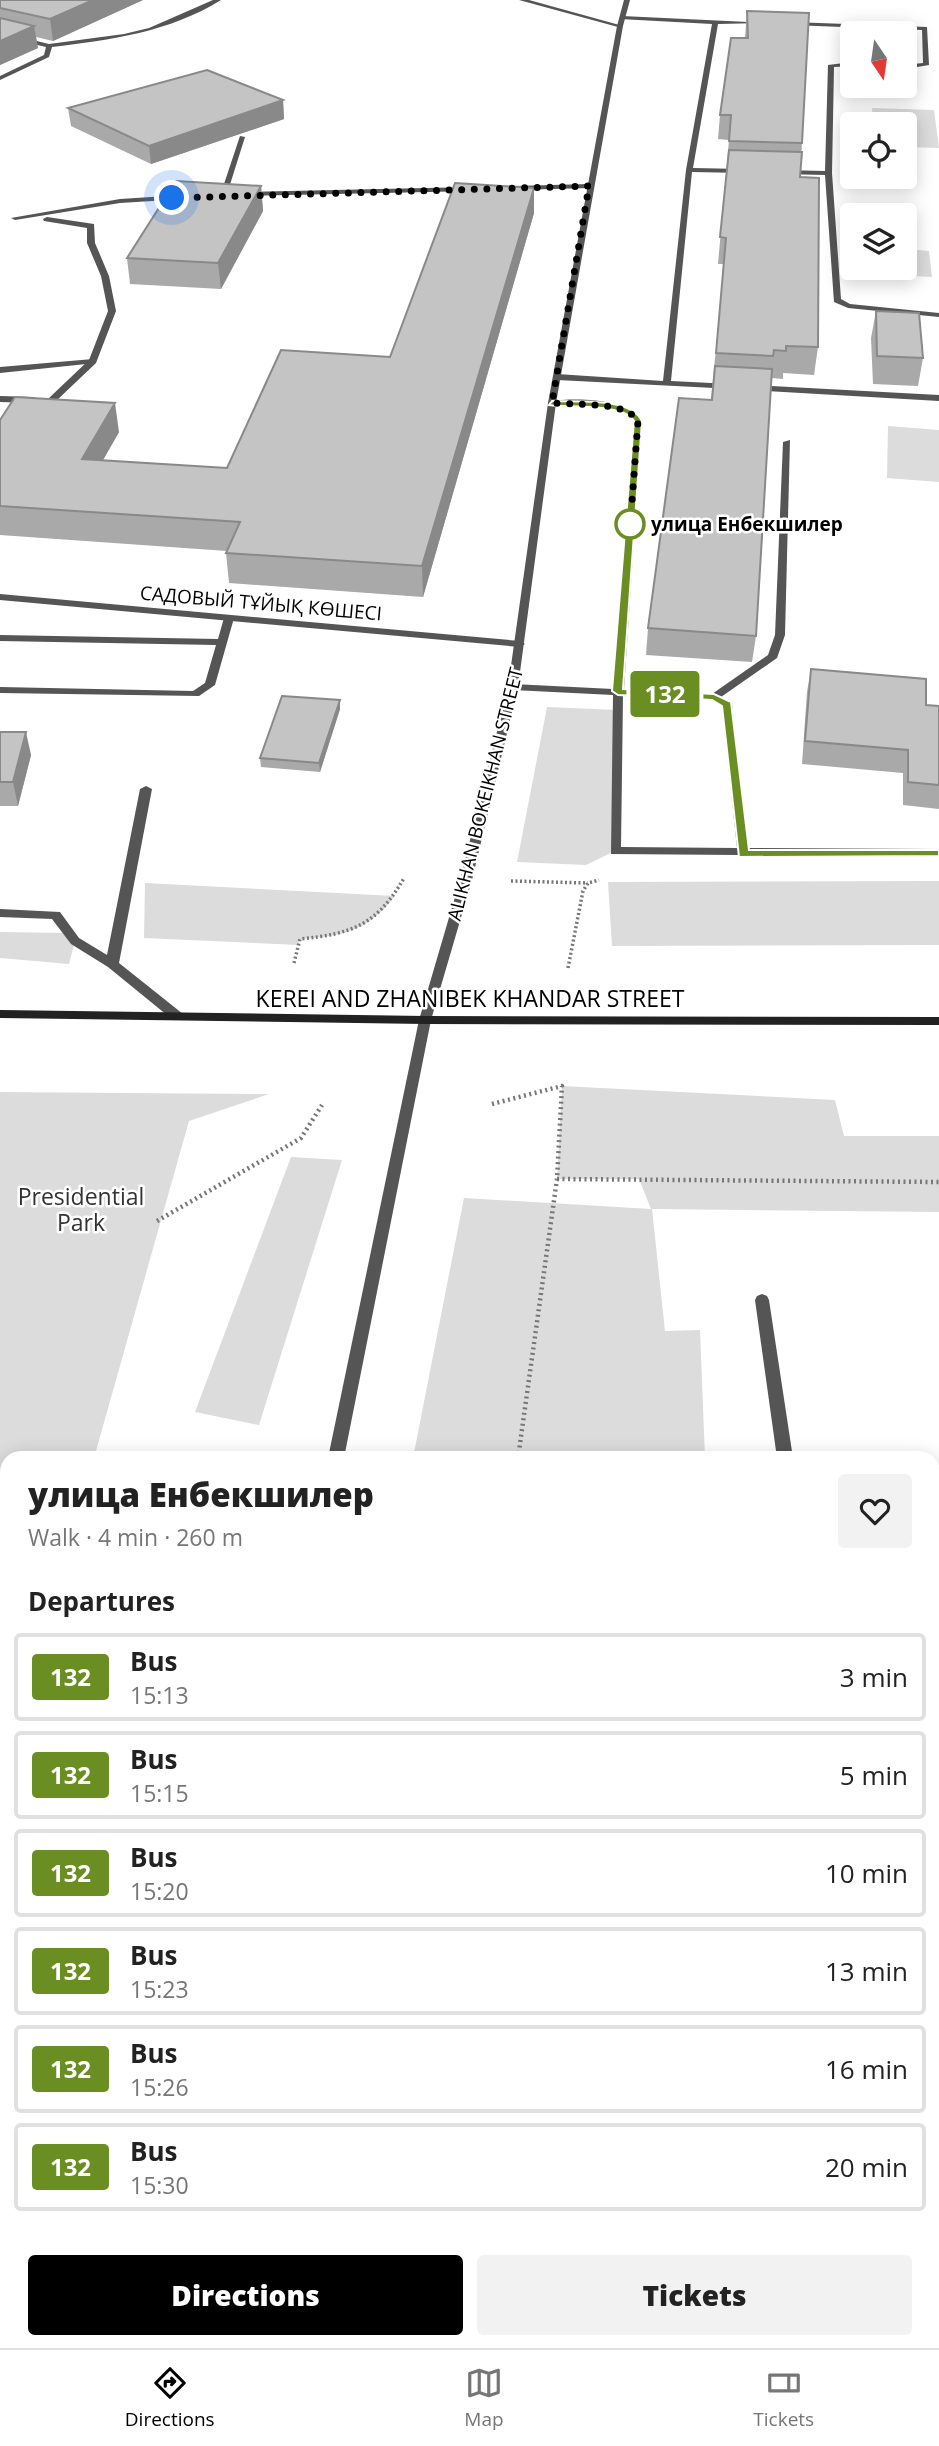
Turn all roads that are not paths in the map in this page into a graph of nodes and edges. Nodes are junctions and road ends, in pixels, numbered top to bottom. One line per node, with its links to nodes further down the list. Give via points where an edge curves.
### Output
1 (218, 0): 9 (street, via 151,29)
2 (522, 0): 4 (street)
3 (627, 0): 4 (street, ALIKHAN BOKEIKHAN STREET)
4 (621, 22): 5 (street); 18 (street, ALIKHAN BOKEIKHAN STREET)
5 (715, 22): 6 (street); 14 (street)
6 (840, 26)
7 (917, 28): 11 (street, via 925,28 926,65)
8 (0, 34): 9 (street)
9 (49, 46): 12 (street, via 47,57)
10 (840, 65): 17 (street, via 831,65)
11 (917, 65)
12 (0, 78)
13 (243, 137): 21 (street)
14 (689, 170): 15 (street); 28 (street)
15 (758, 172)
16 (772, 172): 17 (street)
17 (828, 173): 24 (street, via 837,300 848,306)
18 (589, 186): 20 (street); 27 (street, ALIKHAN BOKEIKHAN STREET)
19 (481, 188): 21 (street)
20 (508, 188)
21 (223, 194): 22 (street)
22 (210, 195)
23 (197, 196): 25 (street, via 120,201 11,219 67,220 91,226 91,243 105,276 112,311)
24 (939, 315)
25 (93, 361): 26 (street); 31 (street)
26 (0, 370)
27 (557, 377): 28 (street); 32 (street, ALIKHAN BOKEIKHAN STREET)
28 (667, 383): 29 (street)
29 (939, 398)
30 (0, 399): 31 (street)
31 (52, 400): 33 (street)
32 (552, 403): 39 (street, ALIKHAN BOKEIKHAN STREET); 42 (street, via 621,407 638,421)
33 (31, 412)
34 (787, 442): 43 (street, via 780,635 773,656)
35 (0, 597): 36 (street, САДОВЫЙ ТҰЙЫҚ КӨШЕСІ)
36 (229, 618): 38 (street); 39 (street, САДОВЫЙ ТҰЙЫҚ КӨШЕСІ)
37 (0, 638): 38 (street)
38 (222, 642): 41 (street, via 210,685 195,694)
39 (520, 644): 40 (street, ALIKHAN BOKEIKHAN STREET)
40 (513, 687): 42 (street); 51 (street, ALIKHAN BOKEIKHAN STREET, via 466,880)
41 (0, 691)
42 (618, 691): 43 (street); 46 (street, via 615,851)
43 (714, 697): 46 (street, via 727,704)
44 (146, 789): 48 (street)
45 (939, 853): 46 (street)
46 (743, 854)
47 (0, 913): 48 (street, via 56,915 75,941)
48 (112, 964): 50 (street)
49 (0, 1014): 50 (main road, KEREI AND ZHANIBEK KHANDAR STREET)
50 (178, 1017): 51 (main road, KEREI AND ZHANIBEK KHANDAR STREET)
51 (425, 1020): 52 (main road, KEREI AND ZHANIBEK KHANDAR STREET); 54 (street, ALIKHAN BOKEIKHAN STREET)
52 (939, 1021)
53 (762, 1300): 55 (street)
54 (337, 1451)
55 (784, 1451)

